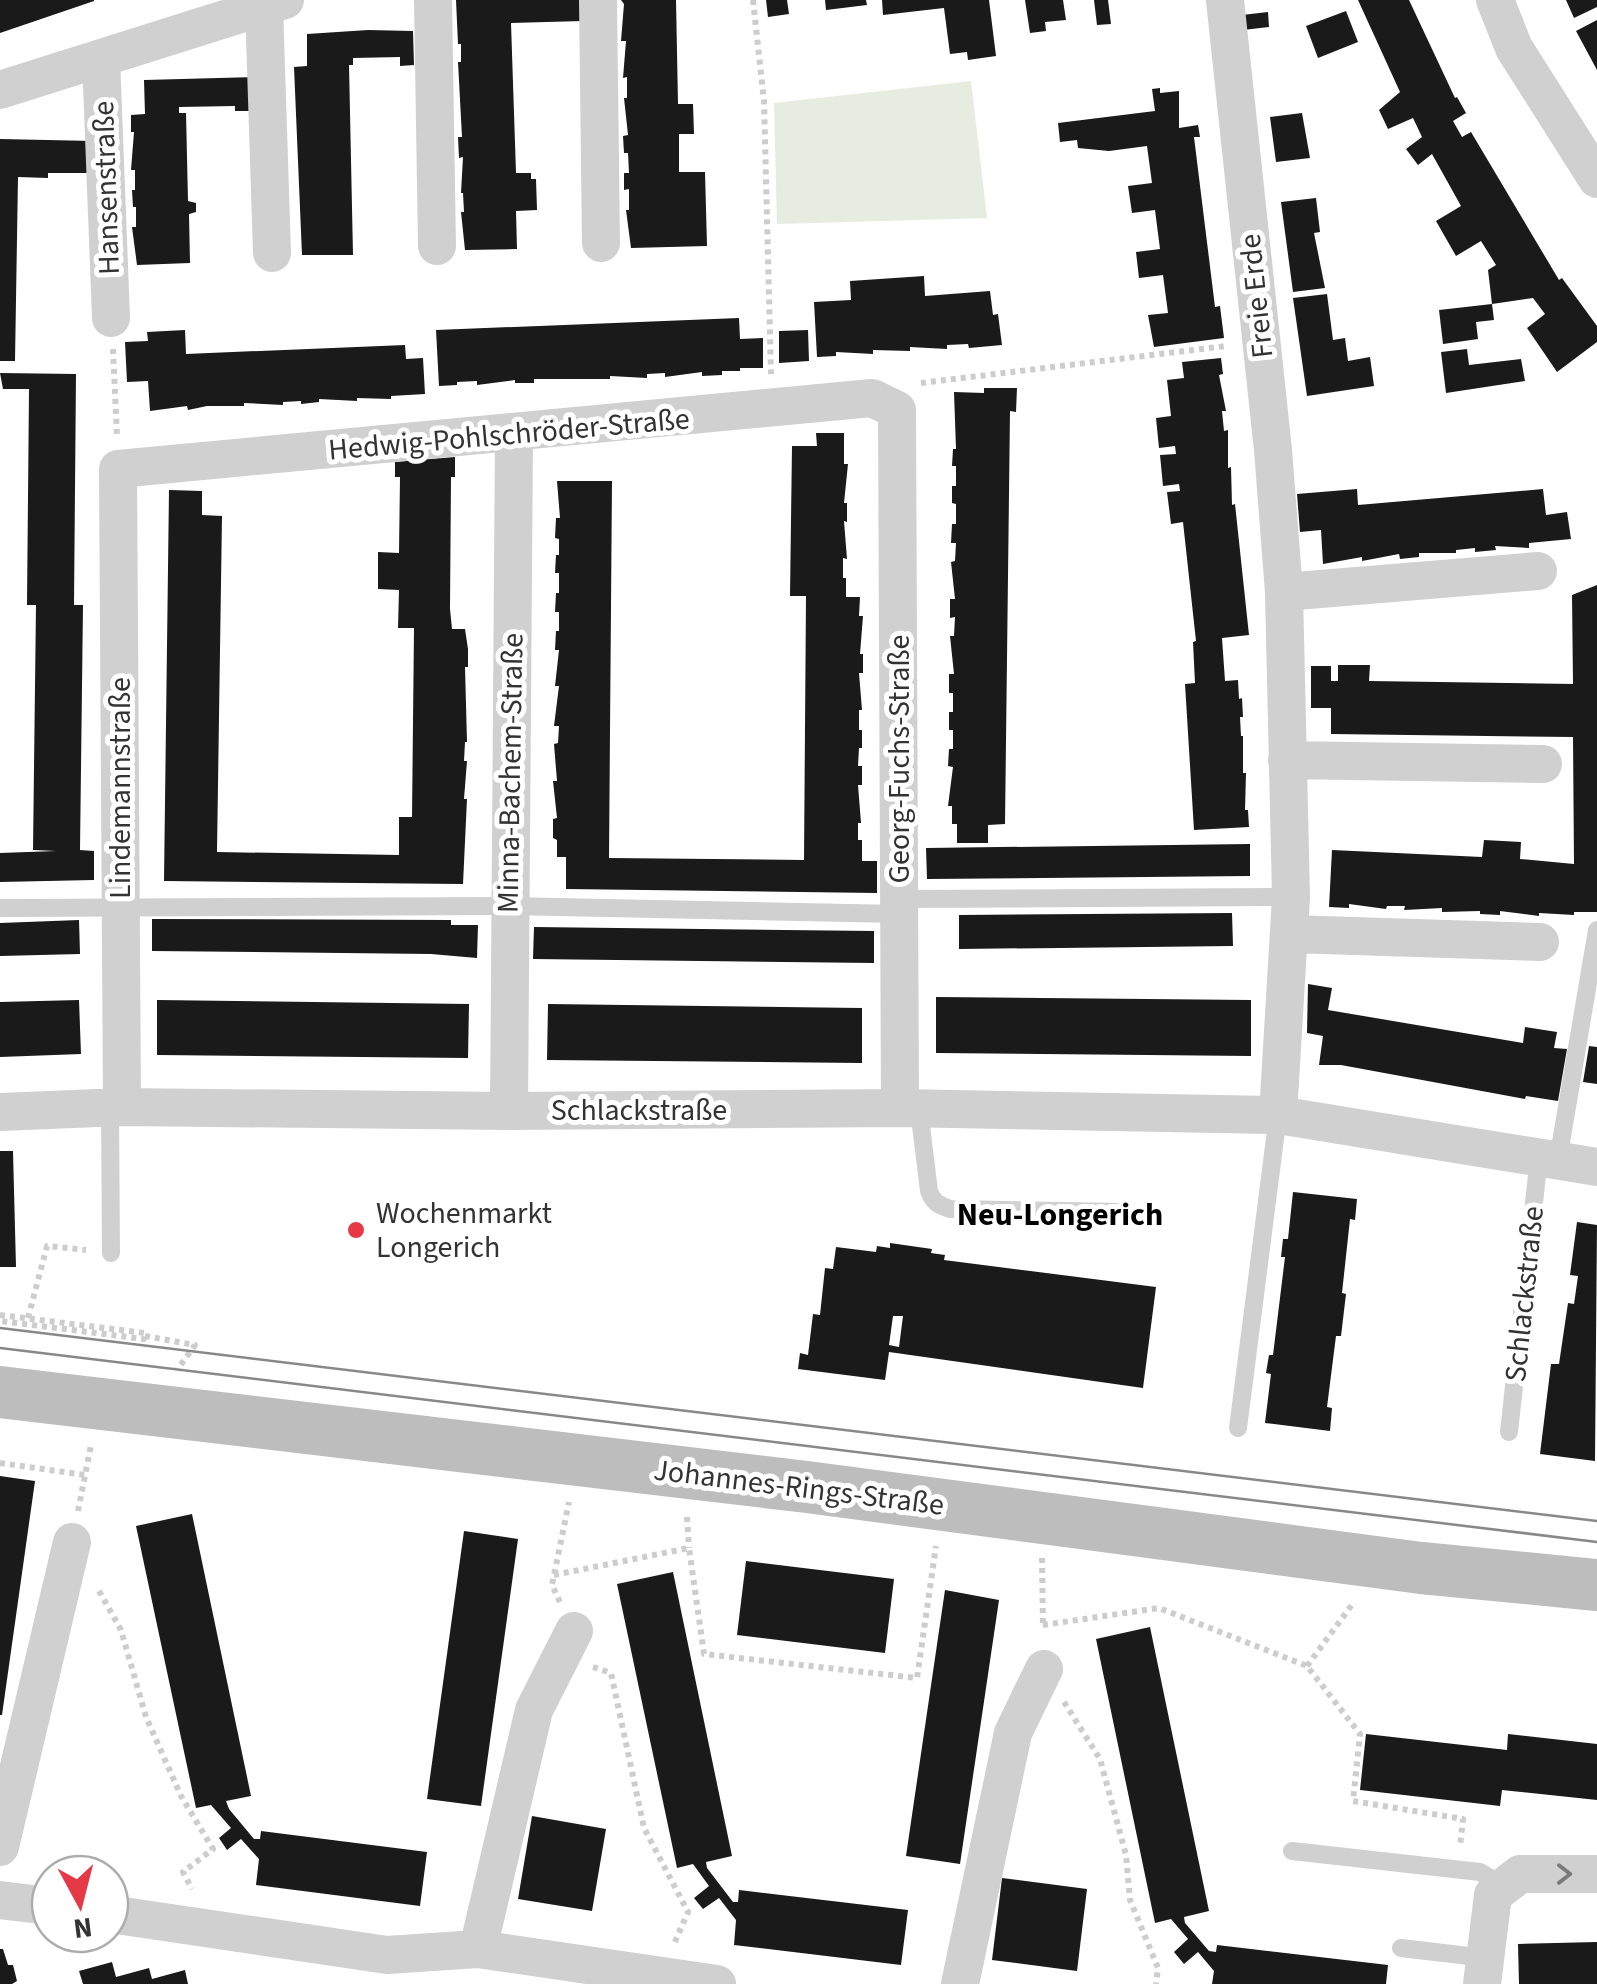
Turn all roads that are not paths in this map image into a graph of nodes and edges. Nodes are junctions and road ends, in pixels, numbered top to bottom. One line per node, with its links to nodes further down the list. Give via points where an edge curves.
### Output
1 (433, 0): 11 (street)
2 (598, 0): 10 (street)
3 (1226, 0): 18 (street, Freie Erde)
4 (1495, 0): 9 (street, via 1514,48)
5 (274, 3): 6 (street, Hansenstraße); 12 (street, Hansenstraße)
6 (186, 14): 7 (street, Hansenstraße)
7 (101, 58): 8 (street, Hansenstraße); 13 (street, Hansenstraße)
8 (0, 90)
9 (1597, 180)
10 (601, 243)
11 (437, 246)
12 (272, 253)
13 (111, 318)
14 (897, 410): 15 (street, Hedwig-Pohlschröder-Straße, via 872,398); 22 (street, Georg-Fuchs-Straße)
15 (514, 434): 16 (street, Hedwig-Pohlschröder-Straße); 21 (street, Minna-Bachem-Straße)
16 (118, 470): 23 (street, Lindemannstraße)
17 (1538, 572): 18 (street)
18 (1284, 592): 19 (street, Freie Erde)
19 (1287, 760): 20 (street); 25 (street, Freie Erde)
20 (1544, 764)
21 (508, 906): 22 (lane); 23 (lane); 30 (street, Minna-Bachem-Straße)
22 (899, 906): 25 (lane); 29 (street, Georg-Fuchs-Straße)
23 (120, 907): 24 (lane); 28 (street, Lindemannstraße)
24 (0, 908)
25 (1290, 915): 27 (street); 32 (street, Freie Erde)
26 (1597, 930): 33 (lane)
27 (1540, 942)
28 (116, 1108): 30 (street, Schlackstraße); 31 (street, Schlackstraße); 36 (lane)
29 (910, 1109): 30 (street, Schlackstraße); 32 (street, Schlackstraße); 35 (lane, via 932,1200 939,1205)
30 (509, 1111)
31 (0, 1112)
32 (1278, 1116): 33 (street, Schlackstraße); 38 (lane)
33 (1549, 1158): 34 (street, Schlackstraße); 39 (lane, Schlackstraße)
34 (1597, 1167)
35 (1124, 1212)
36 (111, 1253)
37 (0, 1392): 41 (street, Johannes-Rings-Straße)
38 (1238, 1428)
39 (1509, 1432)
40 (72, 1542): 44 (street)
41 (1597, 1585)
42 (574, 1631): 52 (street, via 534,1710)
43 (1044, 1670): 56 (street, via 1014,1733)
44 (0, 1847)
45 (1292, 1851): 47 (lane, via 1480,1872)
46 (1597, 1874): 47 (street, one-way to 46, via 1520,1874)
47 (1504, 1886): 54 (street, via 1493,1896)
48 (0, 1900): 49 (street)
49 (30, 1904)
50 (130, 1917): 53 (street)
51 (1401, 1948): 54 (lane)
52 (478, 1949): 53 (street); 55 (street)
53 (390, 1970)
54 (1484, 1971)
55 (717, 1984)
56 (960, 1984)

